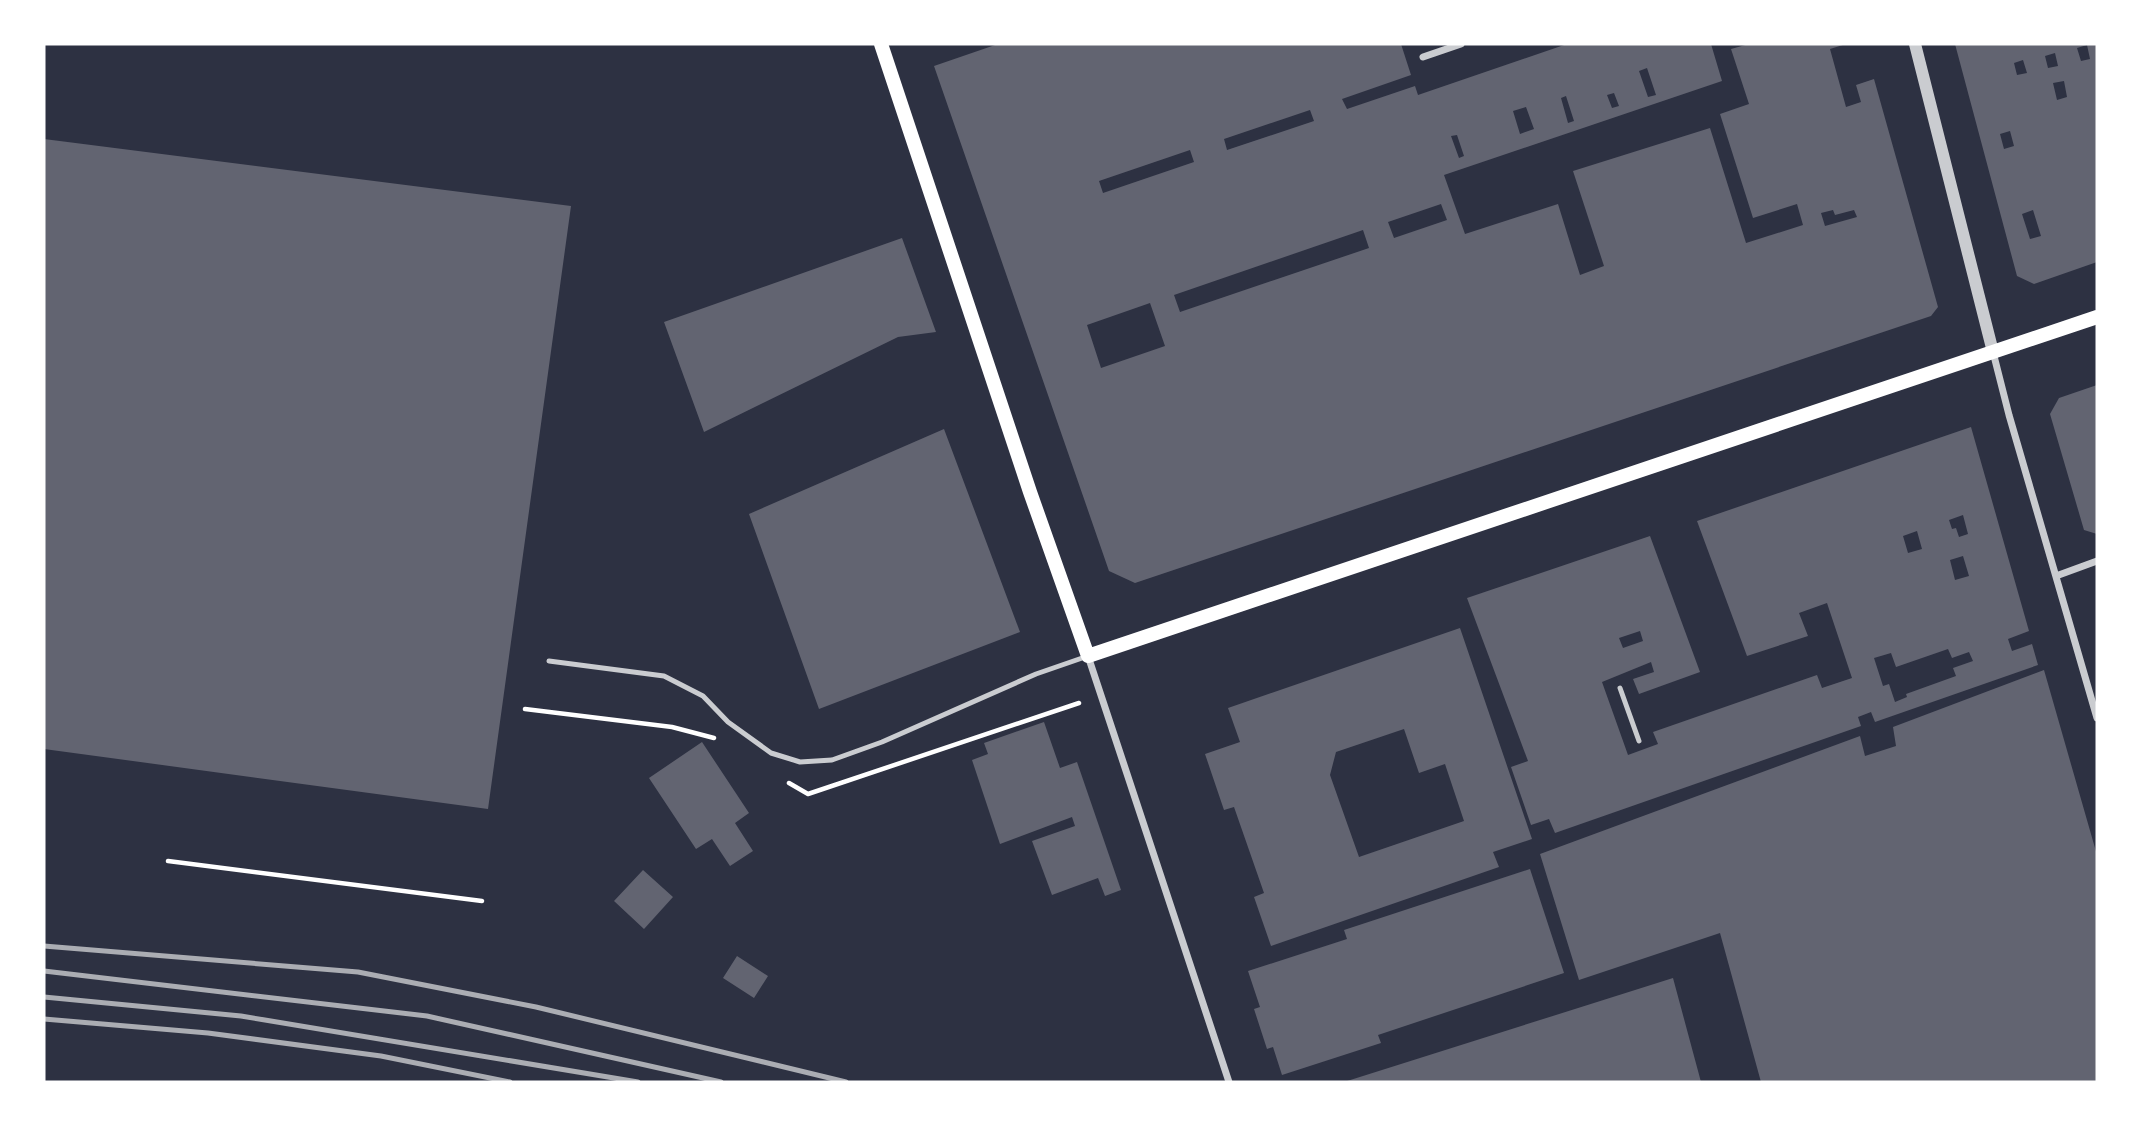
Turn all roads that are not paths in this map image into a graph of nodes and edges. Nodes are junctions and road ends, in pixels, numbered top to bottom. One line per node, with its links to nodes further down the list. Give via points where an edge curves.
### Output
1 (881, 44): 9 (main road)
2 (1461, 44): 4 (street)
3 (1915, 44): 6 (street)
4 (1423, 57)
5 (2097, 317): 6 (main road)
6 (1993, 352): 8 (street); 9 (main road)
7 (2097, 561): 8 (street)
8 (2056, 576): 12 (street)
9 (1088, 656): 10 (lane, via 882,742 832,760 800,762 771,753 703,696 664,676); 14 (street)
10 (548, 661)
11 (1619, 688): 13 (lane)
12 (2097, 718)
13 (1639, 741)
14 (1229, 1082)

